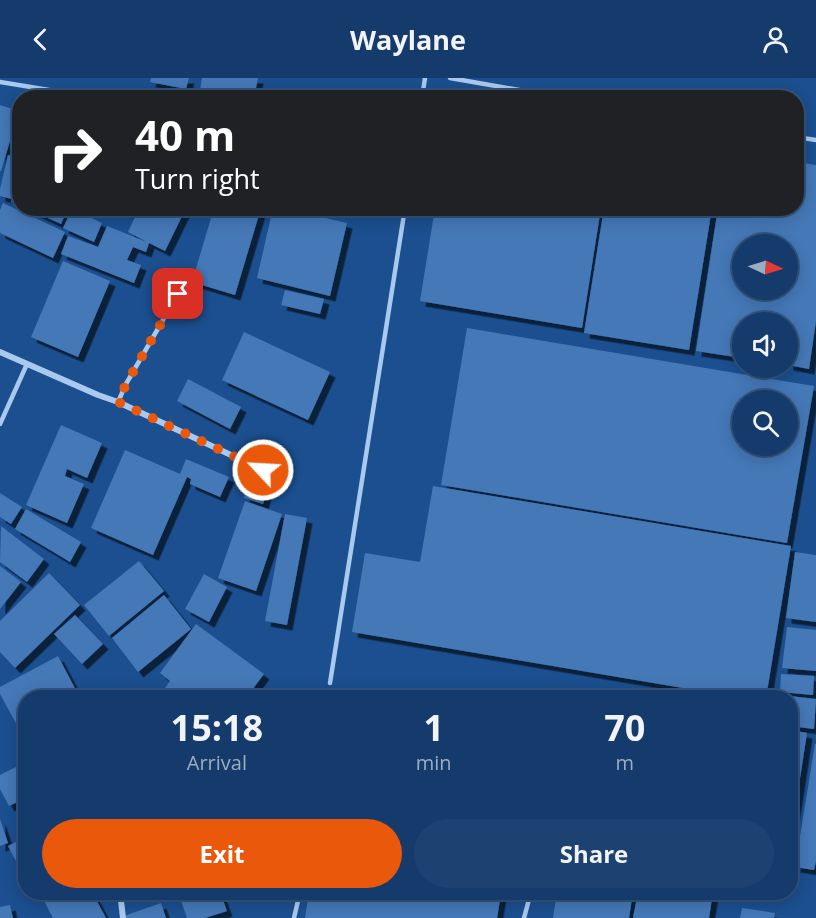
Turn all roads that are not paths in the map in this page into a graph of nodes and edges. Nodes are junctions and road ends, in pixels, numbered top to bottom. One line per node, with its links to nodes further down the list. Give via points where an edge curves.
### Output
1 (450, 78): 4 (lane)
2 (0, 82): 3 (lane)
3 (49, 90)
4 (519, 90)
5 (404, 216): 12 (lane)
6 (178, 294): 9 (lane)
7 (0, 352): 8 (street)
8 (27, 364): 9 (street); 10 (lane)
9 (118, 402): 11 (street)
10 (0, 424)
11 (263, 470)
12 (330, 683)
13 (121, 900): 16 (street)
14 (298, 900): 17 (lane)
15 (529, 900): 18 (lane)
16 (123, 918)
17 (294, 918)
18 (524, 918)

